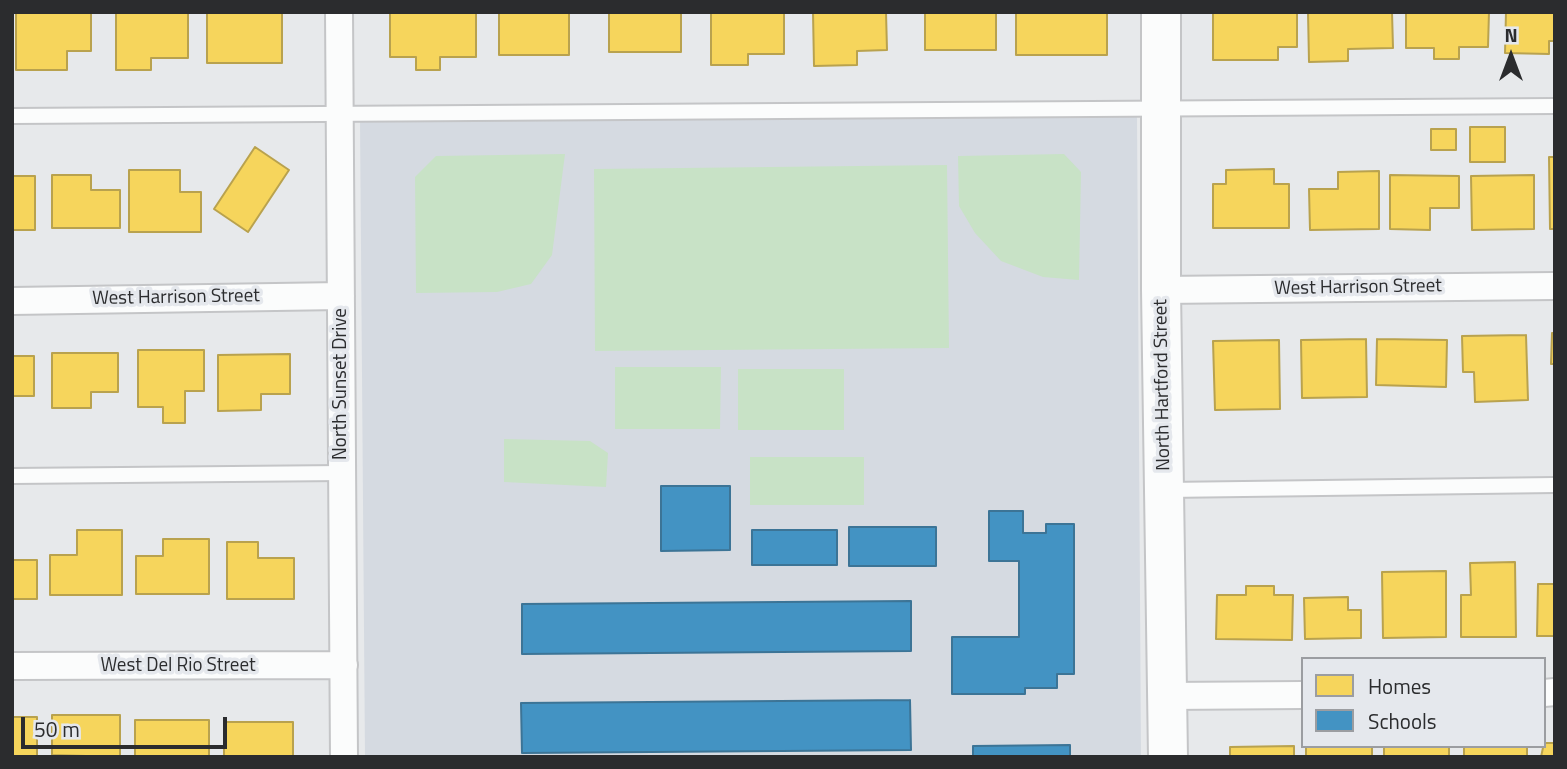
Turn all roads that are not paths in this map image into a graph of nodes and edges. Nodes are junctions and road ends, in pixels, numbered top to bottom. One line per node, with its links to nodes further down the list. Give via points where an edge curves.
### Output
1 (339, 12): 5 (street, North Sunset Drive)
2 (1161, 12): 4 (street, North Hartford Street)
3 (1555, 106): 4 (lane)
4 (1161, 109): 5 (lane); 8 (street, North Hartford Street)
5 (341, 112): 6 (lane); 9 (street, North Sunset Drive)
6 (12, 116)
7 (1555, 286): 8 (street, West Harrison Street)
8 (1161, 290): 14 (street, North Hartford Street)
9 (341, 296): 10 (street, West Harrison Street); 11 (street, North Sunset Drive)
10 (12, 301)
11 (342, 473): 12 (lane); 15 (street, North Sunset Drive)
12 (12, 476)
13 (1555, 485): 14 (lane)
14 (1165, 490): 18 (street, North Hartford Street)
15 (344, 665): 16 (street, West Del Rio Street); 19 (street, North Sunset Drive)
16 (12, 666)
17 (1301, 695): 18 (street)
18 (1168, 696): 20 (street, North Hartford Street)
19 (344, 757)
20 (1168, 757)

